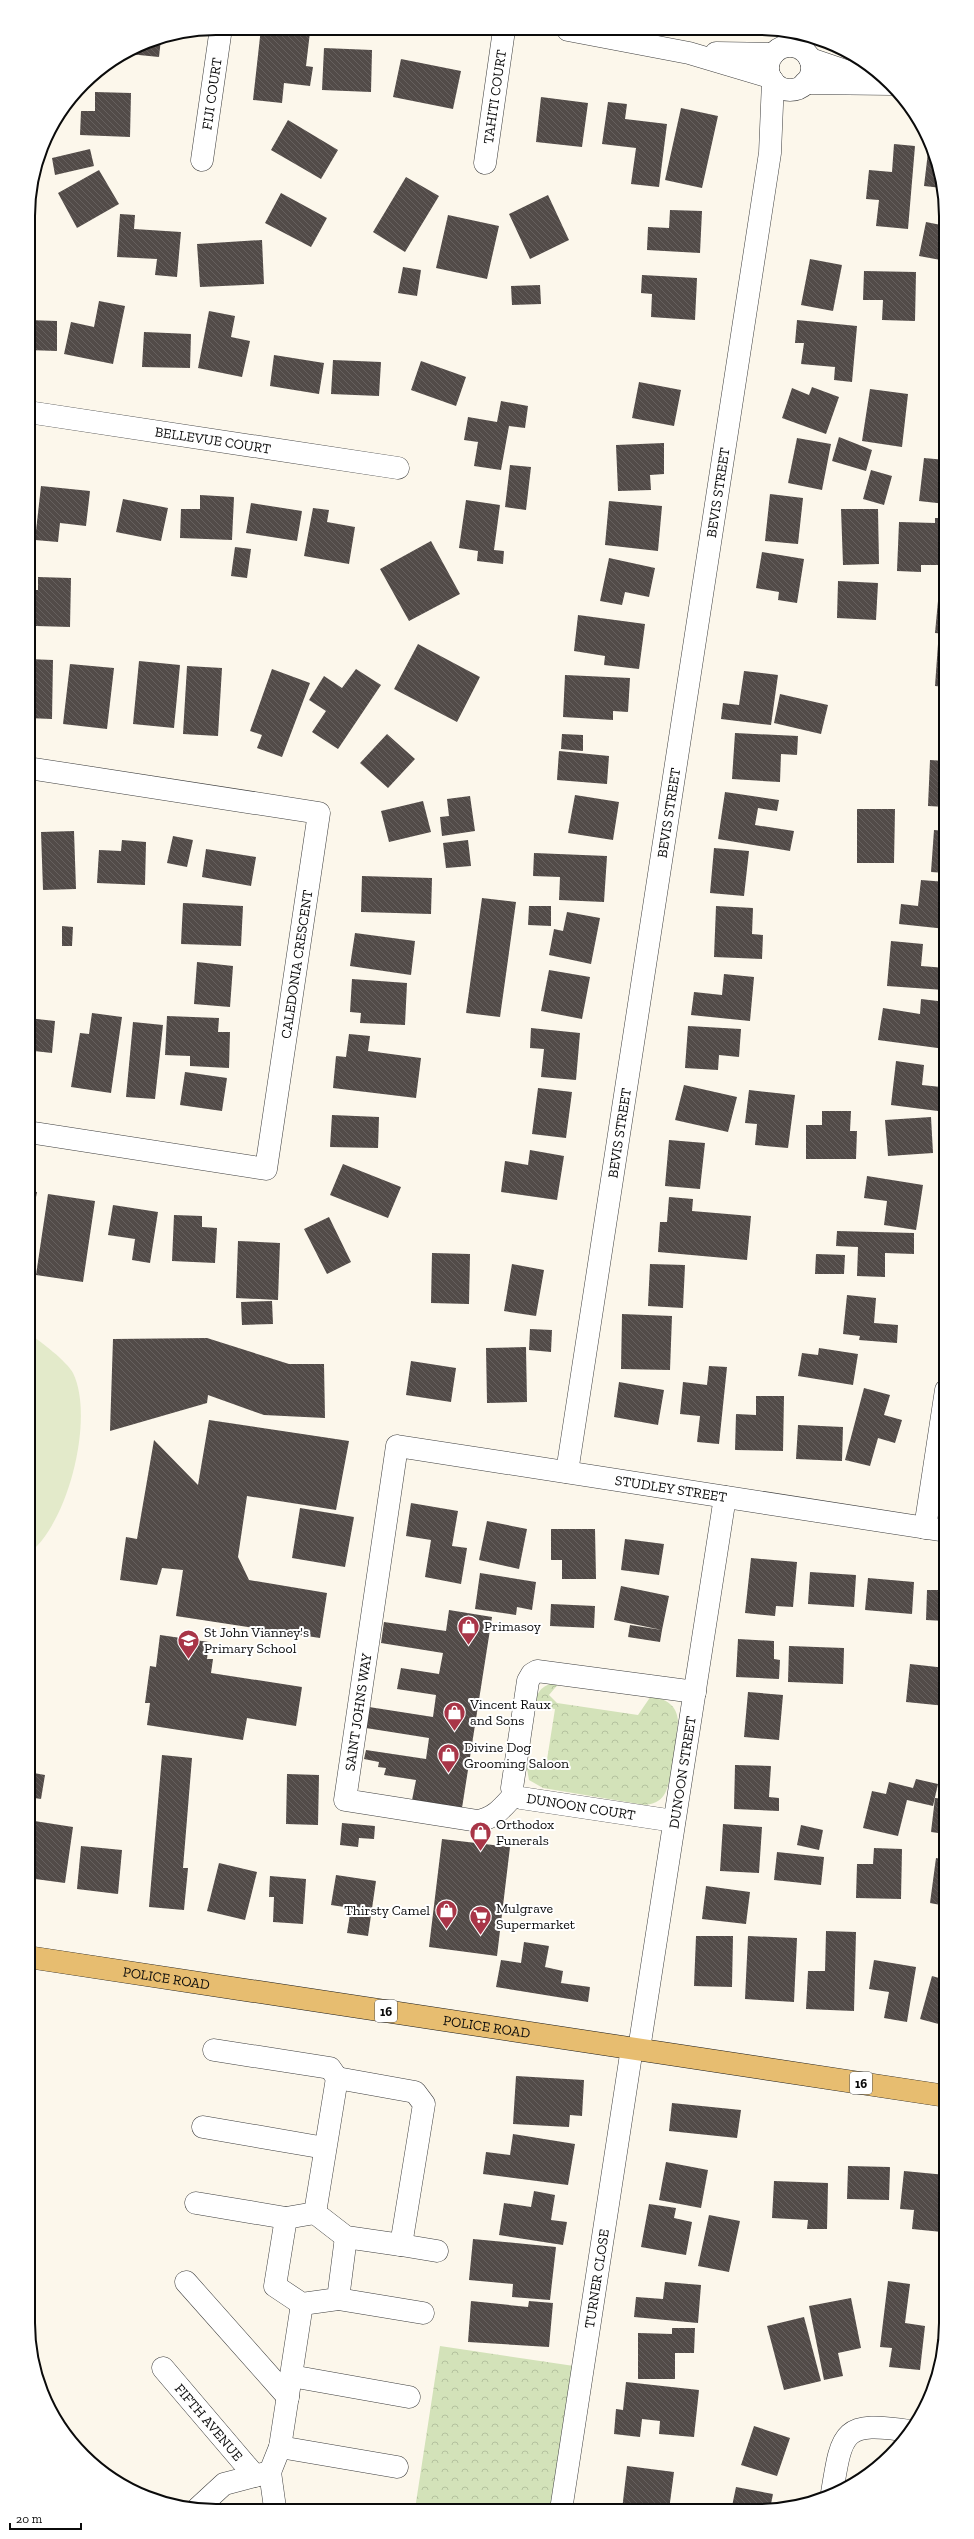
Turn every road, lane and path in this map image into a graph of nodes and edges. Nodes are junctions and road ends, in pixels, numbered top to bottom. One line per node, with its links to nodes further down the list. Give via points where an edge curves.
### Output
1 (220, 35): 9 (street, FIJI COURT)
2 (503, 35): 10 (street, TAHITI COURT)
3 (594, 35): 5 (street)
4 (795, 47): 5 (street); 6 (street); 7 (street, via 768,65); 7 (street, via 811,71)
5 (689, 53): 7 (street)
6 (877, 80)
7 (784, 82): 8 (street); 17 (street, BEVIS STREET, via 770,153)
8 (881, 84)
9 (202, 160)
10 (485, 163)
11 (35, 413): 12 (street, BELLEVUE COURT)
12 (398, 468)
13 (35, 769): 14 (street, CALEDONIA CRESCENT, via 320,813 266,1169)
14 (35, 1133)
15 (939, 1436): 19 (street)
16 (396, 1446): 17 (street, STUDLEY STREET); 22 (street, SAINT JOHNS WAY, via 345,1800 478,1821 497,1814)
17 (567, 1472): 18 (street, STUDLEY STREET)
18 (725, 1497): 19 (street, STUDLEY STREET); 21 (street, DUNOON STREET)
19 (925, 1528): 20 (street, STUDLEY STREET)
20 (939, 1530)
21 (695, 1692): 22 (street, DUNOON COURT, via 537,1671 528,1680 515,1762 512,1788); 23 (street, DUNOON STREET)
22 (514, 1795): 23 (street, DUNOON COURT)
23 (674, 1821): 25 (street, DUNOON STREET)
24 (35, 1958): 25 (main road, POLICE ROAD / 16)
25 (636, 2048): 28 (main road, POLICE ROAD / 16); 51 (street, TURNER CLOSE)
26 (214, 2050): 27 (street, via 330,2068)
27 (337, 2078): 30 (street); 35 (street, via 415,2092 424,2104)
28 (939, 2095)
29 (203, 2127): 30 (street)
30 (325, 2148): 32 (street)
31 (196, 2203): 33 (street)
32 (315, 2213): 33 (street); 34 (street)
33 (286, 2218): 39 (street, via 275,2286)
34 (346, 2236): 35 (street); 38 (street)
35 (401, 2245): 36 (street)
36 (437, 2251)
37 (186, 2282): 42 (street)
38 (338, 2299): 39 (street); 40 (street)
39 (302, 2304): 42 (street)
40 (423, 2313)
41 (163, 2368): 47 (street, FIFTH AVENUE)
42 (289, 2387): 43 (street); 45 (street)
43 (409, 2397)
44 (904, 2430): 48 (street, via 874,2426 849,2434 839,2449)
45 (280, 2447): 46 (street); 47 (street)
46 (397, 2467)
47 (262, 2474): 49 (street, via 224,2484); 50 (street)
48 (833, 2487)
49 (203, 2504)
50 (273, 2504)
51 (562, 2504)

